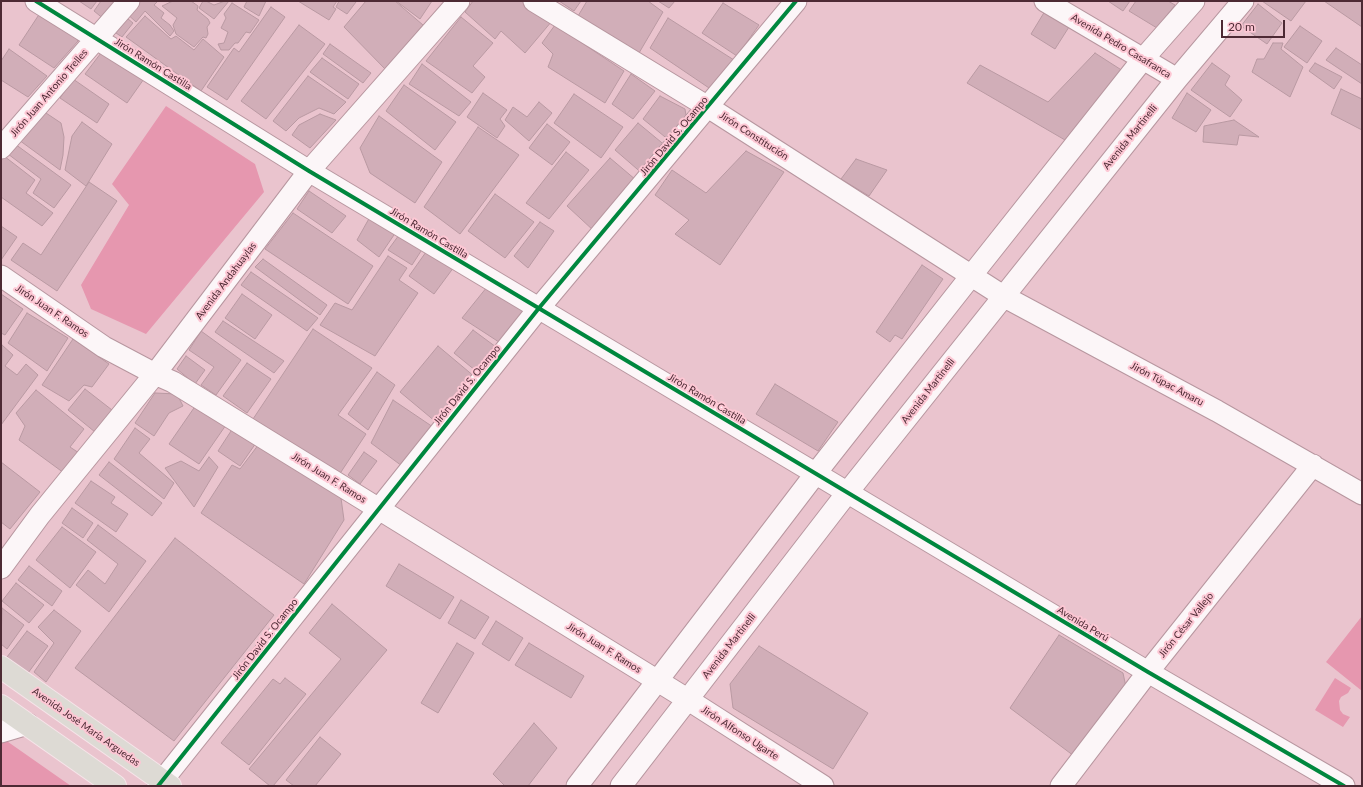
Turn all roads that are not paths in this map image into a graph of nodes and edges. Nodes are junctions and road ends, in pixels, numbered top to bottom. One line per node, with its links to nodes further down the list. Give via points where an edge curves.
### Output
1 (36, 1): 9 (street, Jirón Ramón Castilla)
2 (129, 1): 9 (street, Jirón Juan Antonio Trelles)
3 (460, 1): 14 (street, Avenida Andahuaylas)
4 (534, 1): 12 (street, Jirón Constitución)
5 (796, 1): 12 (street, Jirón David S. Ocampo)
6 (1045, 1): 10 (street, Avenida Pedro Casafranca)
7 (1194, 1): 10 (street)
8 (1243, 1): 11 (street, Avenida Martinelli)
9 (97, 38): 13 (street, Jirón Juan Antonio Trelles); 14 (street, Jirón Ramón Castilla)
10 (1143, 59): 11 (street, Avenida Pedro Casafranca); 16 (street)
11 (1177, 79): 17 (street, Avenida Martinelli)
12 (708, 107): 16 (street, Jirón Constitución); 18 (street, Jirón David S. Ocampo)
13 (1, 148)
14 (309, 171): 18 (street, Jirón Ramón Castilla); 19 (street, Avenida Andahuaylas)
15 (1, 276): 19 (street, Jirón Juan F. Ramos, via 104,347)
16 (971, 276): 17 (street, Jirón Túpac Amaru); 21 (street)
17 (1003, 296): 20 (street, Jirón Túpac Amaru); 22 (street, Avenida Martinelli)
18 (539, 308): 21 (street, Jirón Ramón Castilla); 24 (street, Jirón David S. Ocampo)
19 (155, 374): 24 (street, Jirón Juan F. Ramos, via 173,382); 25 (street, Avenida Andahuaylas, via 40,515)
20 (1313, 465): 23 (street, Jirón Túpac Amaru); 27 (street, Jirón César Vallejo)
21 (816, 474): 22 (street, Avenida Perú); 28 (street)
22 (847, 493): 27 (street, Avenida Perú); 29 (street, Avenida Martinelli)
23 (1362, 494)
24 (378, 509): 28 (street, Jirón Juan F. Ramos); 33 (street, Jirón David S. Ocampo)
25 (1, 568)
26 (1, 667): 33 (highway, Avenida José María Arguedas)
27 (1148, 672): 38 (street, Jirón César Vallejo); 39 (street, Avenida Perú)
28 (657, 681): 29 (street, Jirón Alfonso Ugarte); 35 (street)
29 (687, 699): 36 (street, Avenida Martinelli); 37 (street, Jirón Alfonso Ugarte)
30 (1, 706): 31 (highway)
31 (28, 724): 32 (street); 34 (highway)
32 (1, 732)
33 (164, 784)
34 (114, 786)
35 (576, 786)
36 (621, 786)
37 (823, 786)
38 (1061, 786)
39 (1344, 786)

